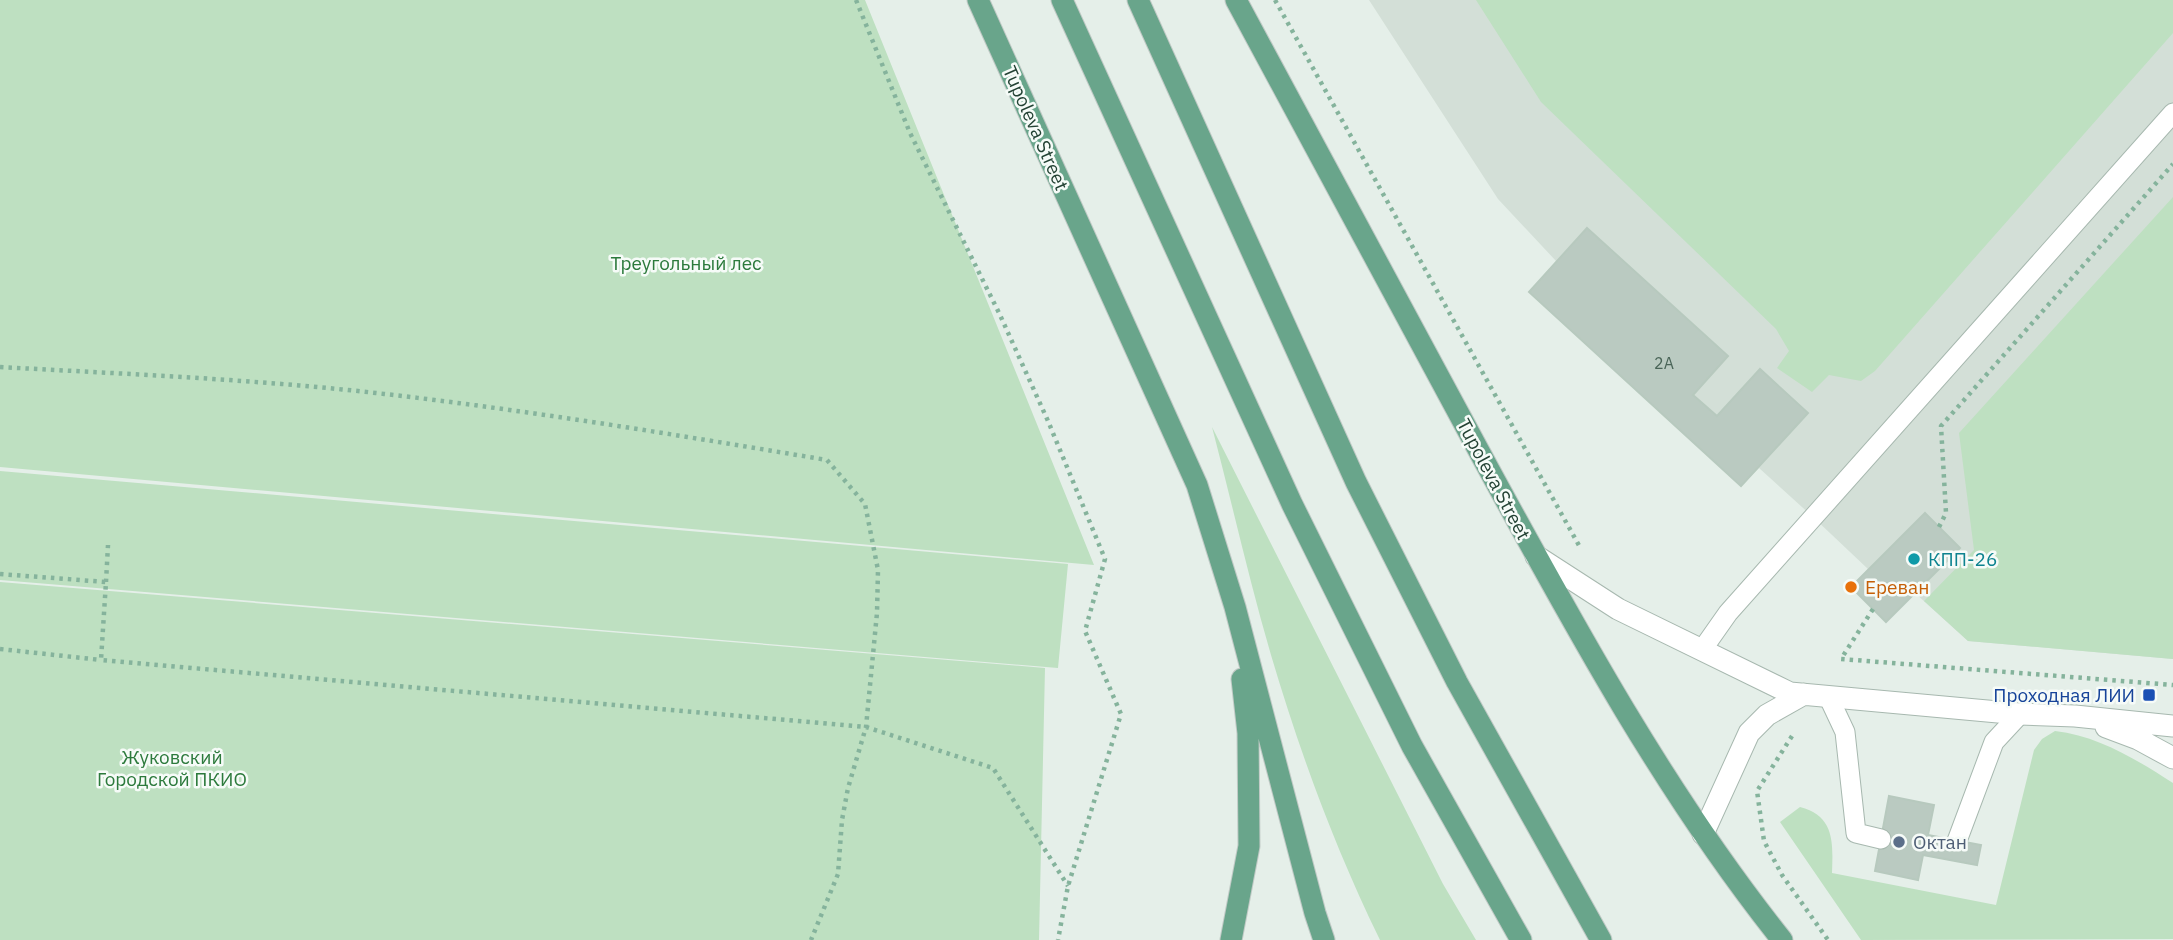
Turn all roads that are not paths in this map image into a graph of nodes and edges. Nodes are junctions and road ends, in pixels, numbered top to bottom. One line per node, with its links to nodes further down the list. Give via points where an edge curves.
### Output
1 (978, 0): 7 (main road, Tupoleva Street, via 1197,485)
2 (1062, 0): 19 (main road, via 1292,504 1412,746)
3 (1138, 0): 20 (main road, via 1356,482 1457,682)
4 (1236, 0): 6 (main road, Tupoleva Street)
5 (2173, 113): 8 (lane, via 1736,603)
6 (1536, 556): 8 (street, via 1618,609); 14 (main road, Tupoleva Street)
7 (1235, 607): 17 (main road, via 1248,733 1249,846); 18 (main road)
8 (1702, 650): 9 (street, via 1790,693)
9 (1817, 696): 10 (street); 14 (street, via 1767,715 1749,733); 15 (lane, via 1845,732 1856,833)
10 (2020, 714): 11 (street); 16 (lane, via 1994,742)
11 (2075, 716): 12 (street); 13 (street, via 2138,738)
12 (2173, 726)
13 (2173, 758)
14 (1703, 834): 21 (main road, Tupoleva Street)
15 (1881, 839)
16 (1957, 841)
17 (1231, 940)
18 (1324, 940)
19 (1521, 940)
20 (1601, 940)
21 (1782, 940)

